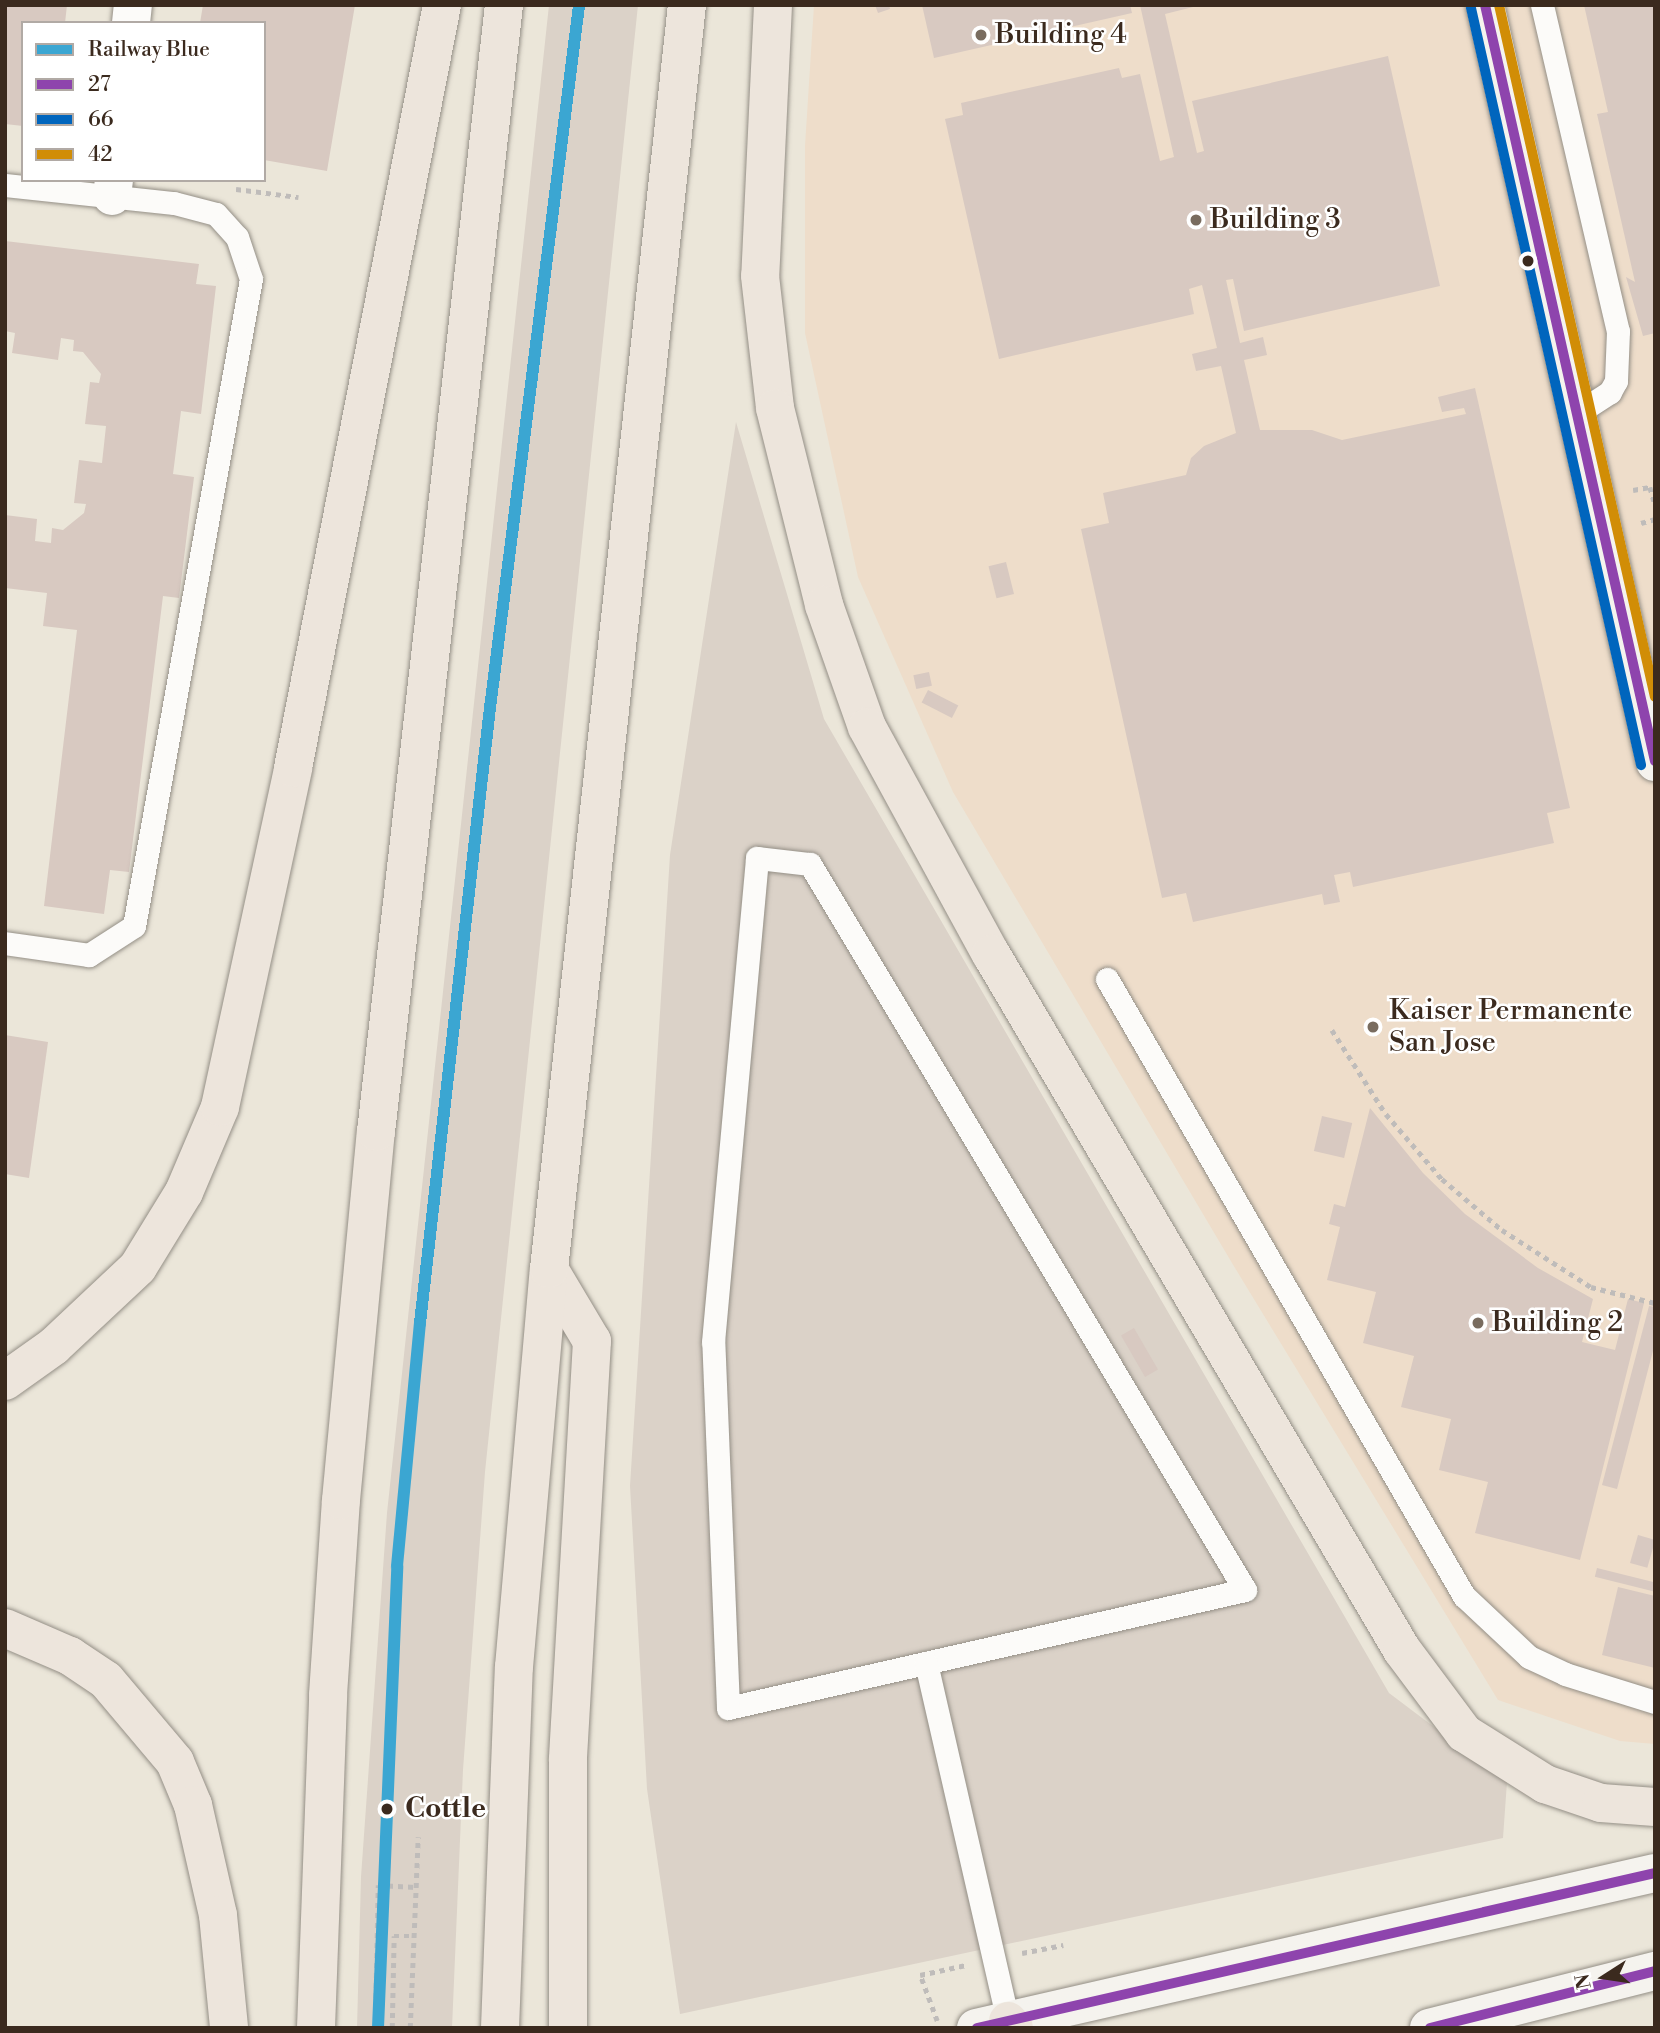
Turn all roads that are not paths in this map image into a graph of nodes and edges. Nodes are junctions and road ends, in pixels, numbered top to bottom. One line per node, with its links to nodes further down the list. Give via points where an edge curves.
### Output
1 (442, 5): 14 (highway, via 293,768 220,1107 184,1192 138,1267 54,1346)
2 (504, 5): 23 (highway, via 376,1132 342,1486 328,1695)
3 (687, 5): 13 (highway)
4 (773, 5): 18 (highway, via 760,276 775,408 824,606 867,727 991,954 1402,1650 1464,1732 1545,1784 1601,1803)
5 (1485, 5): 9 (main road)
6 (1542, 5): 9 (lane, via 1618,331 1616,381 1610,392)
7 (5, 184): 8 (lane)
8 (113, 188): 11 (lane, via 216,214 237,237 251,279 134,926 89,954)
9 (1576, 414): 10 (main road)
10 (1655, 762)
11 (5, 943)
12 (1107, 979): 17 (lane, via 1464,1596 1529,1657 1565,1674)
13 (549, 1269): 24 (highway, via 514,1667); 25 (highway, via 592,1342 569,1747)
14 (5, 1381)
15 (5, 1629): 22 (highway, via 70,1656 106,1680 175,1762 193,1805 218,1915)
16 (926, 1663): 16 (lane, via 1245,1590 810,864 757,859 713,1342 728,1708); 21 (lane)
17 (1655, 1702)
18 (1655, 1807)
19 (1655, 1873): 21 (main road)
20 (1655, 1970): 26 (main road)
21 (999, 2026)
22 (229, 2028)
23 (316, 2028)
24 (500, 2028)
25 (568, 2028)
26 (1429, 2028)

